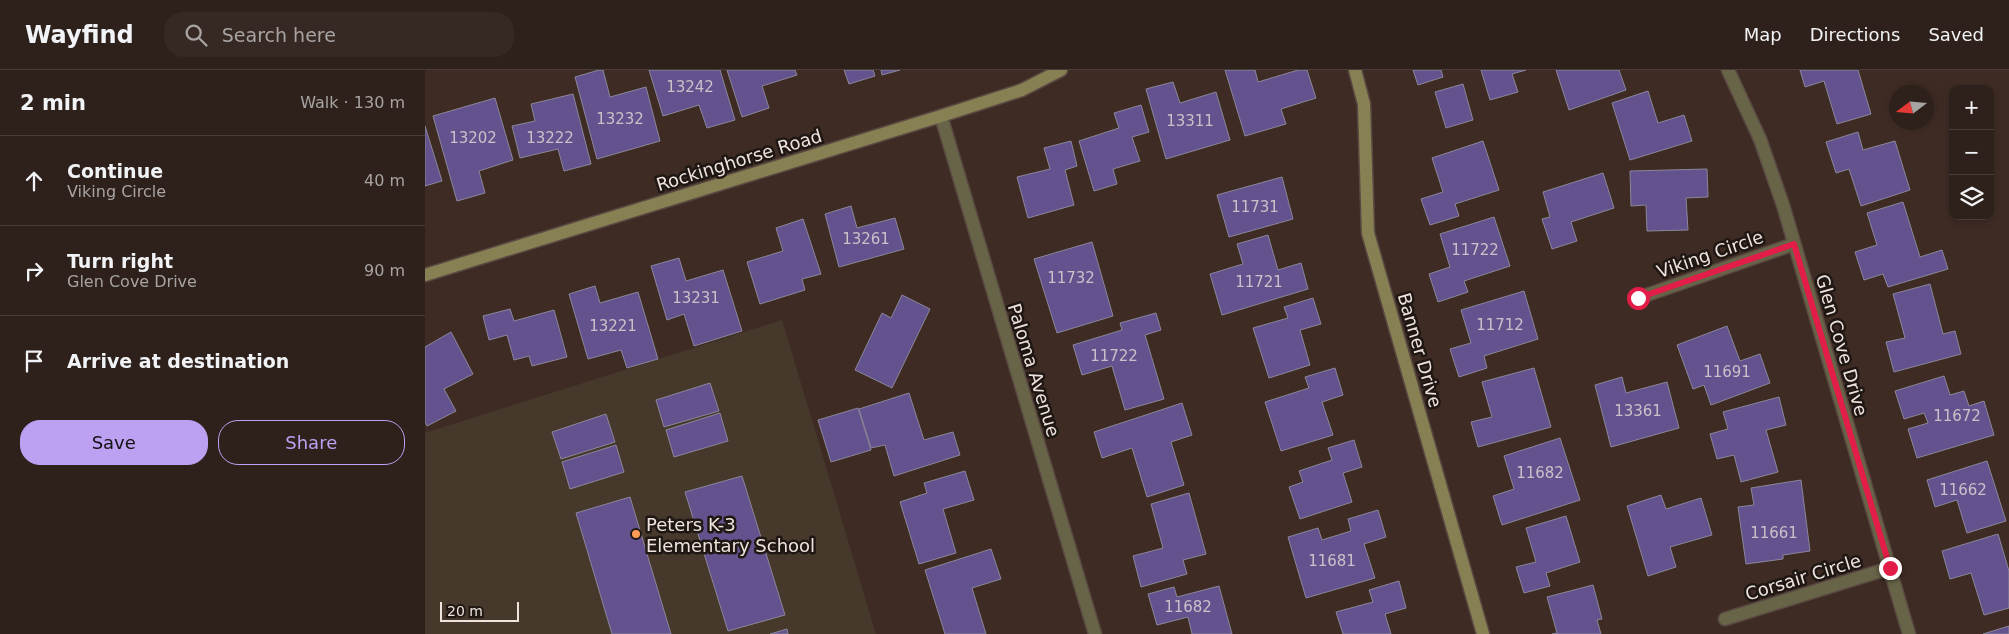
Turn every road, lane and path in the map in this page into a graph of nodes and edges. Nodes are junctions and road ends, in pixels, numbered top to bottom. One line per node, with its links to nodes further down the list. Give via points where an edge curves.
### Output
1 (1061, 70): 4 (street, Rockinghorse Road, via 1022,90)
2 (1355, 70): 11 (street, Banner Drive, via 1364,104 1368,233)
3 (1728, 70): 5 (street, Glen Cove Drive, via 1760,139)
4 (941, 116): 6 (street, Rockinghorse Road); 10 (street, Paloma Avenue)
5 (1794, 244): 7 (street, Viking Circle); 8 (street, Glen Cove Drive)
6 (425, 275)
7 (1638, 298)
8 (1890, 568): 9 (street, Corsair Circle); 12 (street, Glen Cove Drive)
9 (1725, 619)
10 (1095, 634)
11 (1483, 634)
12 (1909, 634)

